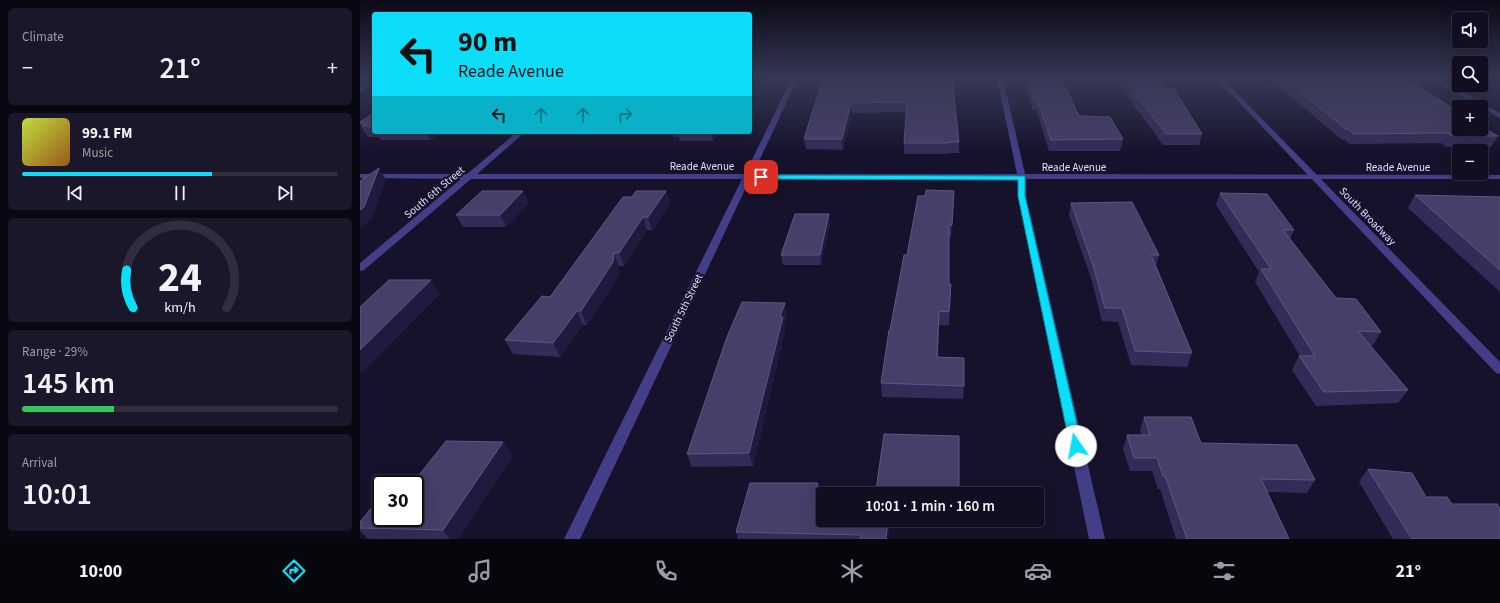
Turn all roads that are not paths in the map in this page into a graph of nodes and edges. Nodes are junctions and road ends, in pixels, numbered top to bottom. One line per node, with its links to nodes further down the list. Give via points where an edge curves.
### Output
1 (782, 103): 9 (street, South 5th Street)
2 (1006, 103): 11 (street)
3 (1243, 103): 12 (street, South Broadway)
4 (1478, 103): 5 (street)
5 (1500, 116)
6 (519, 134): 8 (street, South 6th Street)
7 (360, 176): 8 (street, Reade Avenue)
8 (468, 177): 9 (street, Reade Avenue); 13 (street, South 6th Street)
9 (746, 177): 11 (street, Reade Avenue); 15 (street, South 5th Street)
10 (1500, 177): 12 (street, Reade Avenue)
11 (1022, 178): 12 (street, Reade Avenue); 16 (street, via 1022,196)
12 (1314, 178): 14 (street, South Broadway)
13 (360, 268)
14 (1500, 370)
15 (572, 539)
16 (1096, 539)

